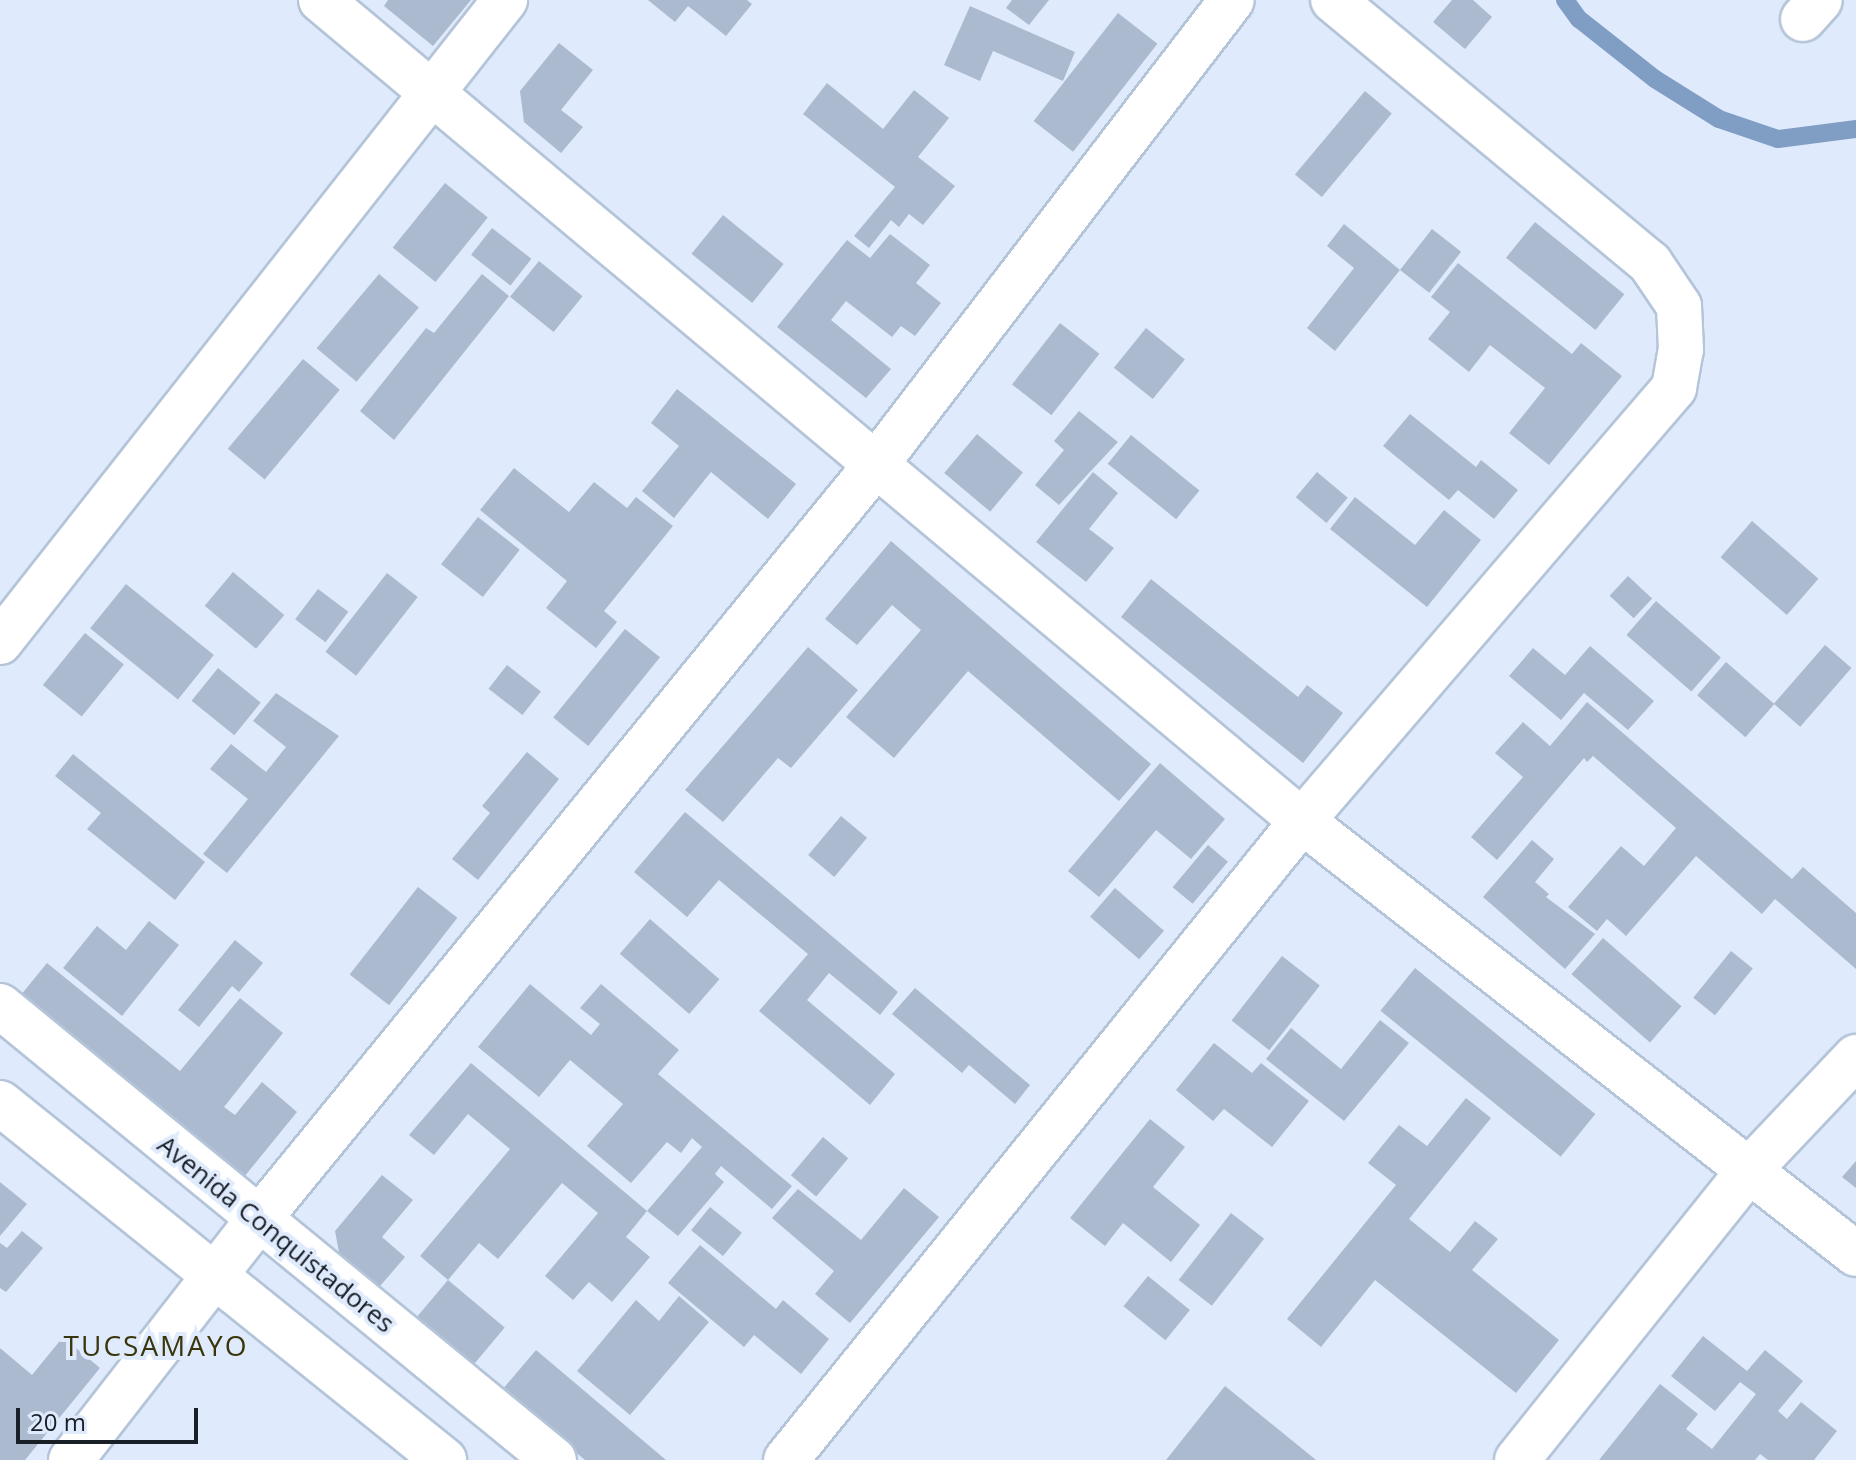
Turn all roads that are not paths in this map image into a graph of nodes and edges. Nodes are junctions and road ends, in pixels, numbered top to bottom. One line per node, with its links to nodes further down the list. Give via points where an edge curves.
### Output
1 (321, 0): 5 (street)
2 (505, 0): 5 (street)
3 (1232, 0): 6 (street)
4 (1333, 0): 8 (street, via 1650,263 1679,306 1681,350 1674,388)
5 (433, 91): 6 (street); 7 (street)
6 (874, 467): 8 (street); 13 (street)
7 (0, 642)
8 (1302, 821): 12 (street); 19 (street)
9 (0, 1006): 13 (street, Avenida Conquistadores)
10 (1856, 1057): 12 (street)
11 (0, 1103): 15 (street)
12 (1751, 1168): 14 (street); 20 (street)
13 (258, 1220): 15 (street); 18 (street, Avenida Conquistadores)
14 (1856, 1254)
15 (213, 1278): 16 (street); 17 (street)
16 (71, 1460)
17 (444, 1460)
18 (554, 1460)
19 (786, 1460)
20 (1517, 1460)

